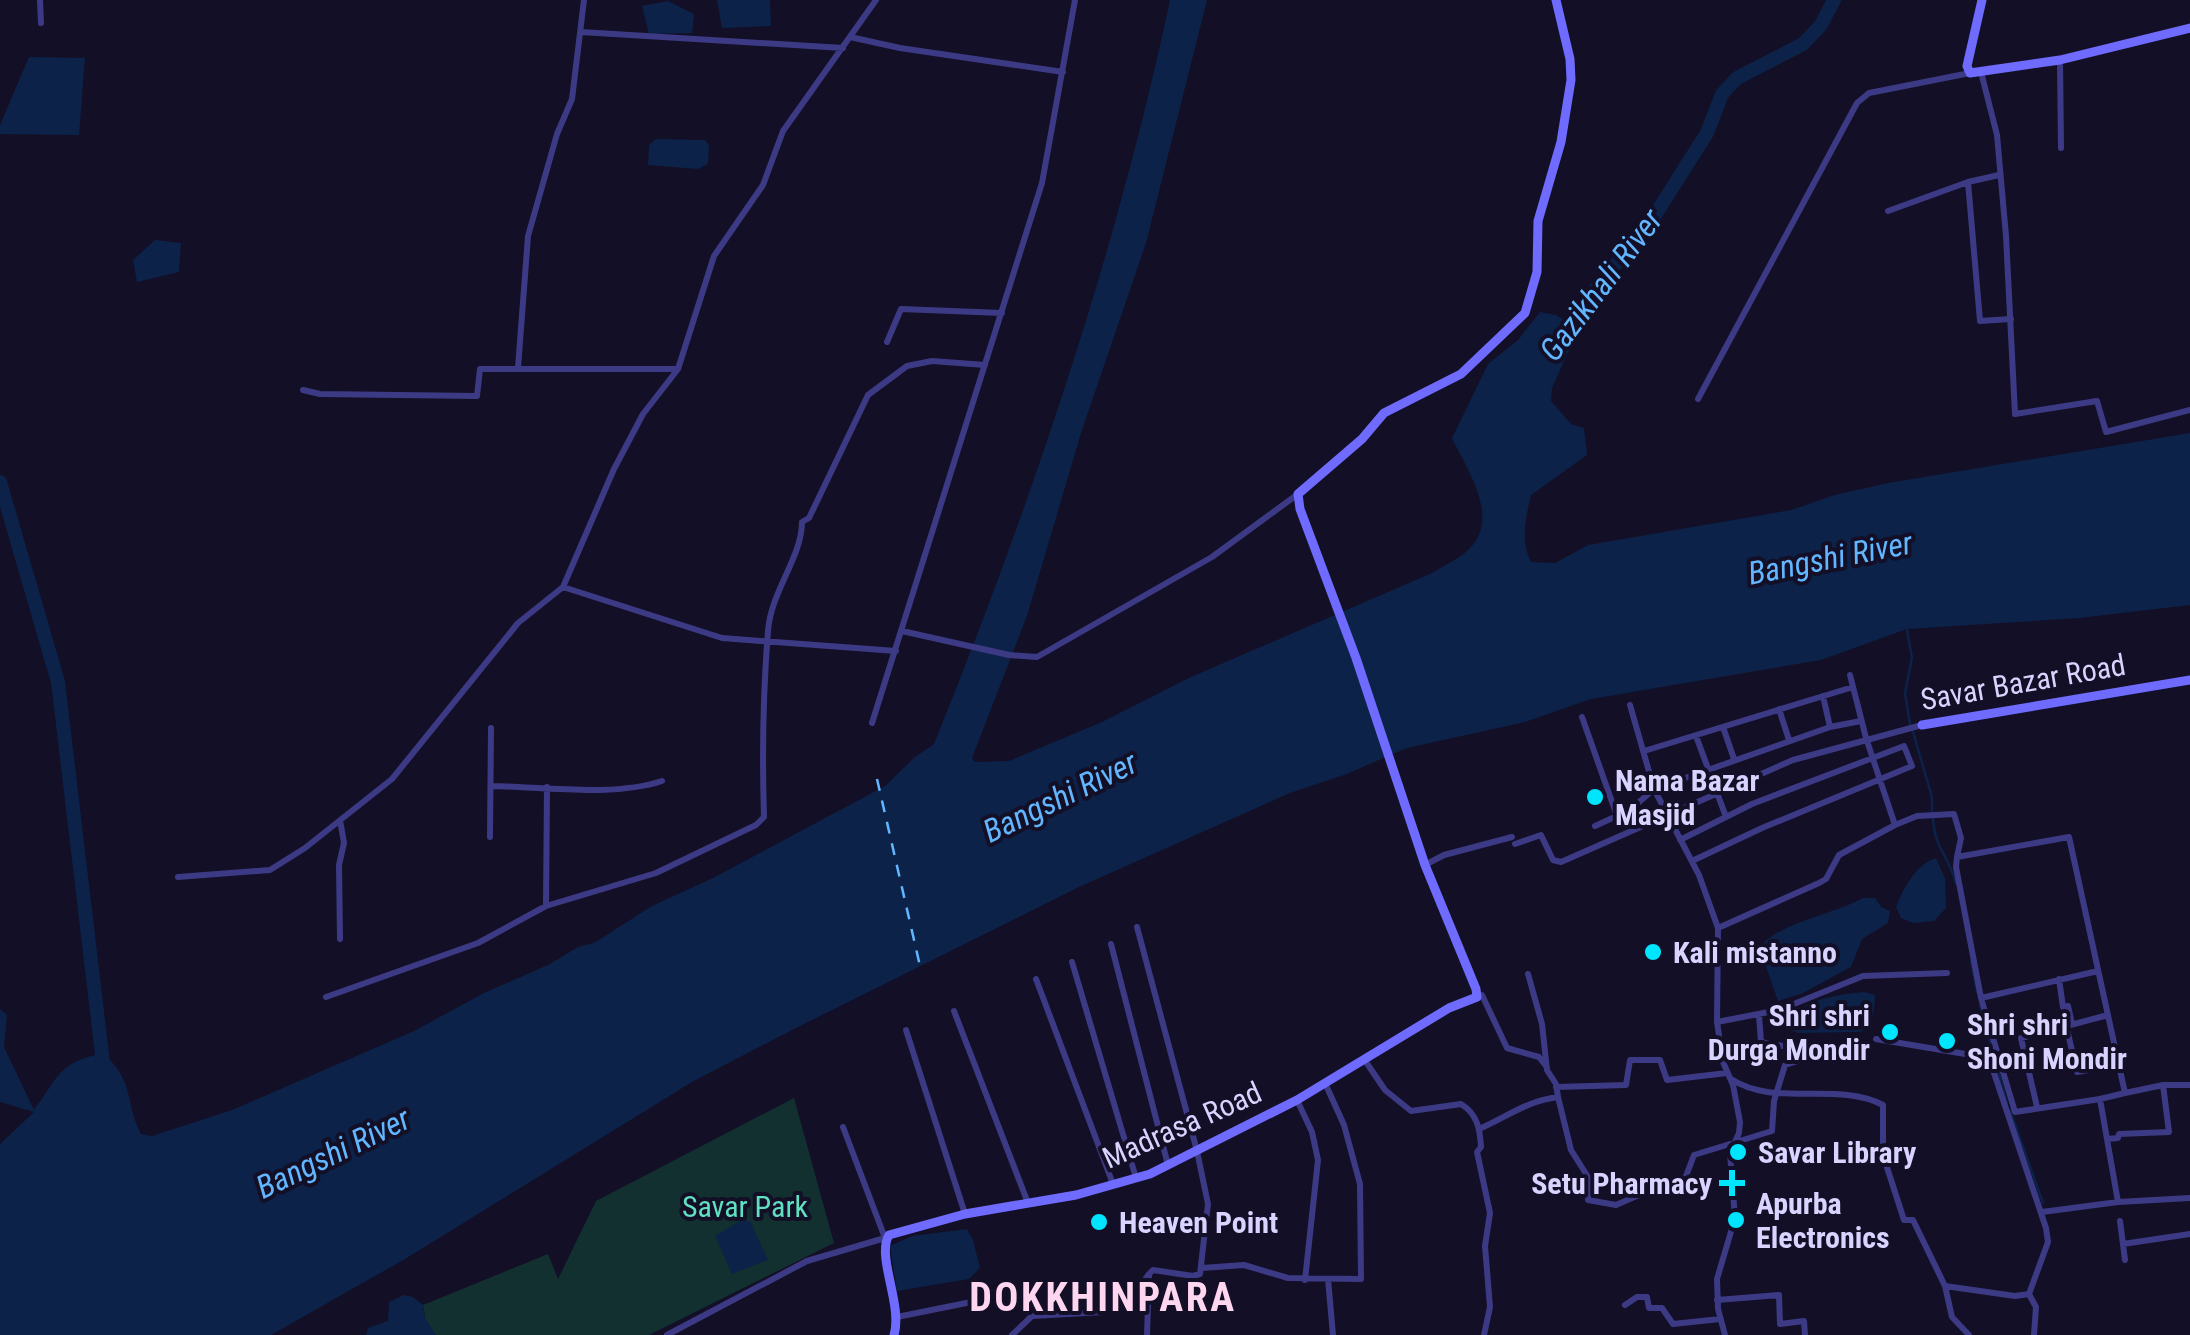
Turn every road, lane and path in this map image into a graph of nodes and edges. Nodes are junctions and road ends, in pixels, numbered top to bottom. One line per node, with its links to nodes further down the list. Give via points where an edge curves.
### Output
1 (40, 0): 7 (street)
2 (584, 0): 9 (street)
3 (876, 0): 10 (street)
4 (1075, 0): 13 (street)
5 (1556, 0): 28 (street, via 1571,80 1562,142 1538,221 1537,272 1525,313 1461,374 1384,413)
6 (1982, 0): 14 (street, via 1967,66)
7 (40, 23)
8 (2190, 28): 12 (street)
9 (580, 32): 11 (street); 23 (street, via 572,99 528,236)
10 (850, 36): 11 (street); 13 (street)
11 (842, 48): 24 (street, via 783,131 762,185 714,256)
12 (2060, 60): 14 (street); 15 (street)
13 (1063, 72): 19 (street, via 1042,183)
14 (1976, 73): 16 (street, via 1997,135); 26 (street, via 1869,93 1857,103)
15 (2060, 148)
16 (1999, 175): 17 (street); 20 (street)
17 (1968, 182): 18 (street); 20 (street, via 1980,321)
18 (1888, 211)
19 (1002, 313): 21 (street, via 901,310); 22 (street)
20 (2011, 319): 27 (street, via 2015,414 2096,400 2106,432)
21 (887, 342)
22 (985, 365): 30 (street); 31 (street, via 906,366 868,395 802,522 802,541 779,584)
23 (518, 368): 24 (street); 25 (street, via 480,368 477,396)
24 (678, 370): 29 (street, via 636,428)
25 (304, 390)
26 (1698, 399)
27 (2190, 410)
28 (1298, 494): 30 (street, via 1226,548 1037,657); 69 (street)
29 (563, 587): 31 (street, via 722,638); 62 (street, via 518,624 392,780)
30 (902, 631): 32 (street)
31 (769, 642): 32 (street); 71 (street, via 764,817 656,872)
32 (896, 652): 41 (street)
33 (1850, 675): 35 (street)
34 (2190, 680): 42 (street, Savar Bazar Road)
35 (1853, 687): 36 (street); 40 (street)
36 (1822, 696): 38 (street); 43 (street)
37 (1630, 705): 49 (street)
38 (1779, 709): 44 (street); 48 (street)
39 (1582, 717): 60 (street)
40 (1862, 721): 43 (street); 47 (street)
41 (872, 723)
42 (1922, 725): 47 (street, Savar Bazar Road)
43 (1830, 726): 48 (street)
44 (1724, 727): 46 (street); 51 (street)
45 (491, 728): 55 (street)
46 (1696, 736): 49 (street); 52 (street)
47 (1866, 738): 50 (street); 58 (street, Savar Bazar Road)
48 (1788, 740): 51 (street)
49 (1644, 751): 57 (street)
50 (1873, 757): 53 (street); 53 (street, via 1904,746 1912,766); 61 (street)
51 (1734, 759): 52 (street)
52 (1708, 769): 57 (street); 58 (street)
53 (1881, 780): 63 (street); 68 (street)
54 (662, 781): 56 (street)
55 (493, 786): 56 (street); 65 (street)
56 (546, 787): 71 (street)
57 (1654, 789): 59 (street); 60 (street)
58 (1717, 793): 59 (street, Savar Bazar Road); 61 (street)
59 (1667, 814): 66 (street); 69 (street, via 1561,862 1552,860 1541,835)
60 (1617, 816): 64 (street)
61 (1726, 817): 66 (street)
62 (340, 820): 70 (street, via 270,870); 74 (street)
63 (1895, 825): 67 (street, via 1954,814); 73 (street, via 1839,855 1819,884)
64 (1595, 826)
65 (490, 837)
66 (1680, 840): 68 (street)
67 (1958, 858): 77 (street, via 2069,837); 84 (street)
68 (1692, 862): 73 (street)
69 (1424, 865): 82 (street)
70 (178, 876)
71 (546, 906): 83 (street, via 478,943)
72 (1137, 927): 110 (street)
73 (1718, 928): 88 (street)
74 (340, 939)
75 (1111, 944): 111 (street)
76 (1072, 962): 112 (street)
77 (2098, 971): 80 (street); 87 (street)
78 (1947, 973): 86 (street, via 1863,976)
79 (1528, 974): 94 (street)
80 (2059, 978): 84 (street); 89 (street)
81 (1036, 979): 113 (street)
82 (1479, 996): 92 (street, Madrasa Road); 94 (street, via 1508,1048 1539,1057)
83 (326, 998)
84 (1981, 998): 105 (street, via 2015,1112)
85 (954, 1011): 116 (street)
86 (1759, 1015): 88 (street); 100 (street, via 1761,1042 1805,1050 1785,1065)
87 (2108, 1015): 89 (street); 93 (street)
88 (1716, 1022): 95 (street)
89 (2069, 1024): 93 (street, via 2077,1072); 105 (street, via 2021,1038)
90 (906, 1030): 118 (street)
91 (1876, 1039): 117 (street, via 1989,1058)
92 (1364, 1059): 96 (street, Madrasa Road); 107 (street, via 1385,1090 1411,1111 1460,1104)
93 (2119, 1064): 101 (street)
94 (1546, 1067): 99 (street)
95 (1728, 1076): 99 (street, via 1667,1080 1660,1060 1630,1060 1626,1085); 100 (street); 109 (street, via 1740,1122)
96 (1325, 1082): 104 (street, Madrasa Road); 126 (street, via 1360,1184 1362,1279)
97 (2190, 1085): 98 (street)
98 (2163, 1086): 101 (street); 108 (street, via 2169,1132)
99 (1556, 1087): 102 (street)
100 (1776, 1092): 109 (street, via 1772,1131); 128 (street, via 1839,1093 1883,1105 1883,1156 1904,1220 1913,1220)
101 (2125, 1093): 103 (street)
102 (1558, 1097): 107 (street, via 1528,1102); 109 (street, via 1571,1150 1588,1177 1588,1200 1606,1205 1683,1184 1694,1155)
103 (2100, 1099): 105 (street); 108 (street)
104 (1297, 1100): 110 (street, Madrasa Road); 127 (street, via 1318,1160)
105 (2037, 1107)
106 (842, 1127): 121 (street)
107 (1479, 1129): 141 (street, via 1490,1213)
108 (2108, 1139): 115 (street)
109 (1736, 1141): 131 (street, via 1730,1153 1735,1218)
110 (1198, 1151): 111 (street, Madrasa Road); 124 (street, via 1208,1204)
111 (1168, 1164): 112 (street, Madrasa Road)
112 (1136, 1179): 113 (street, Madrasa Road)
113 (1114, 1185): 116 (street, Madrasa Road)
114 (2190, 1198): 115 (street)
115 (2118, 1202): 117 (street)
116 (1028, 1203): 118 (street, Madrasa Road)
117 (2042, 1212): 129 (street, via 2048,1242)
118 (965, 1214): 121 (street, Madrasa Road)
119 (2120, 1221): 122 (street)
120 (2190, 1234): 122 (street)
121 (885, 1238): 133 (street); 136 (street, via 807,1262)
122 (2123, 1244): 123 (street)
123 (2125, 1260)
124 (1202, 1268): 125 (street, via 1193,1276); 127 (street, via 1244,1265)
125 (1148, 1274): 138 (street, via 1130,1303 1104,1312 1032,1316); 139 (street)
126 (1328, 1279): 127 (street); 140 (street)
127 (1305, 1280)
128 (1945, 1286): 129 (street); 145 (street, via 1952,1317)
129 (2029, 1294): 146 (street, via 2036,1306)
130 (991, 1298): 133 (street)
131 (1717, 1300): 134 (street); 135 (street, via 1778,1295)
132 (1626, 1305): 134 (street, via 1647,1297 1649,1308 1662,1308 1673,1324)
133 (898, 1317): 137 (street)
134 (1720, 1319): 142 (street)
135 (1780, 1324): 143 (street); 144 (street, via 1804,1321)
136 (667, 1335)
137 (894, 1335)
138 (1012, 1335)
139 (1148, 1335)
140 (1334, 1335)
141 (1484, 1335)
142 (1725, 1335)
143 (1780, 1335)
144 (1804, 1335)
145 (1969, 1335)
146 (2034, 1335)

